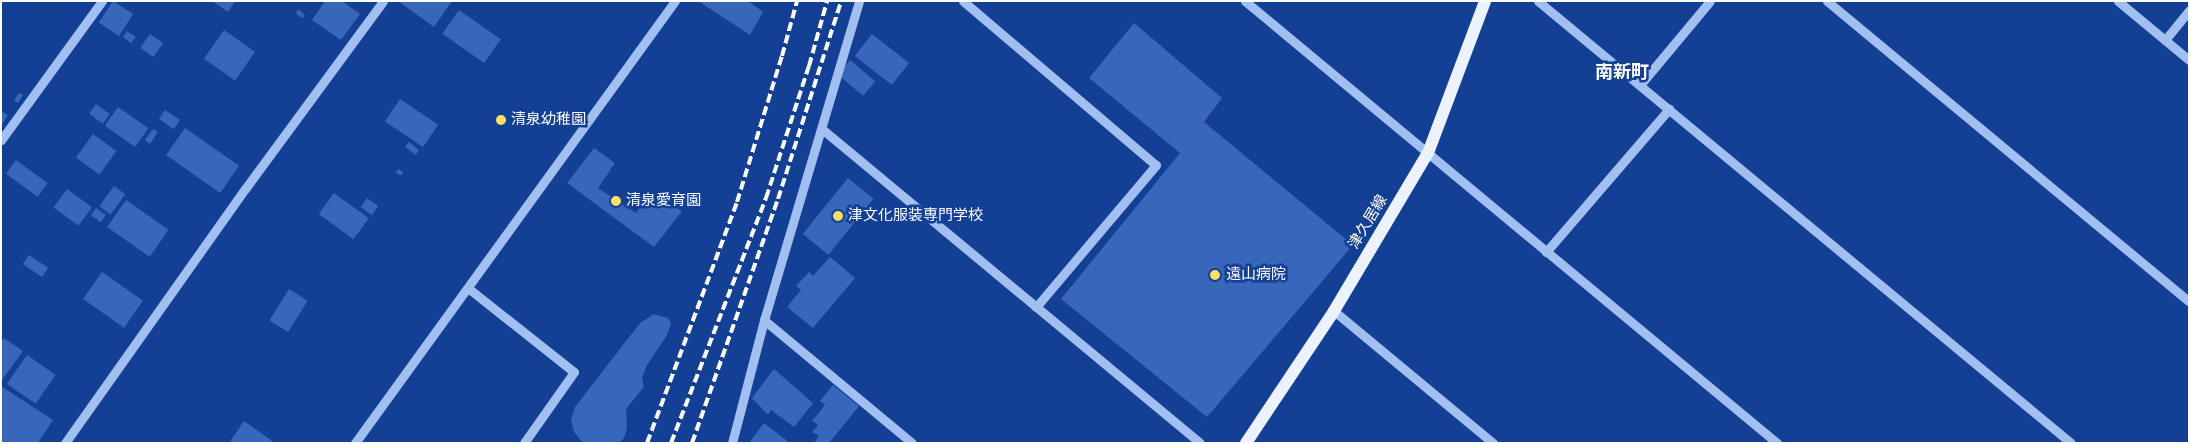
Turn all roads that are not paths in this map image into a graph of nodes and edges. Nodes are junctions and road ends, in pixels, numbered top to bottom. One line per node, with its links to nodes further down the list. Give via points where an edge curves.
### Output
1 (102, 1): 18 (street)
2 (383, 1): 26 (street)
3 (675, 1): 21 (street)
4 (859, 1): 17 (street)
5 (963, 1): 23 (street, via 1156,165)
6 (1245, 1): 19 (street)
7 (1485, 1): 19 (main road, 津久居線)
8 (1538, 1): 15 (street)
9 (1710, 1): 15 (street)
10 (1827, 1): 22 (street)
11 (2118, 1): 13 (street)
12 (2189, 10): 13 (street)
13 (2165, 40): 14 (street)
14 (2189, 60)
15 (1640, 86): 16 (street)
16 (1668, 109): 20 (street); 35 (street)
17 (822, 129): 23 (street); 25 (street)
18 (1, 140)
19 (1428, 154): 20 (street); 24 (main road, 津久居線)
20 (1546, 252): 34 (street)
21 (468, 288): 27 (street); 28 (street, via 574,372)
22 (2189, 302)
23 (1036, 307): 31 (street)
24 (1334, 311): 32 (main road, 津久居線); 33 (street)
25 (764, 320): 29 (street); 30 (street)
26 (65, 443)
27 (356, 443)
28 (524, 443)
29 (732, 443)
30 (912, 443)
31 (1200, 443)
32 (1246, 443)
33 (1493, 443)
34 (1776, 443)
35 (2071, 443)

